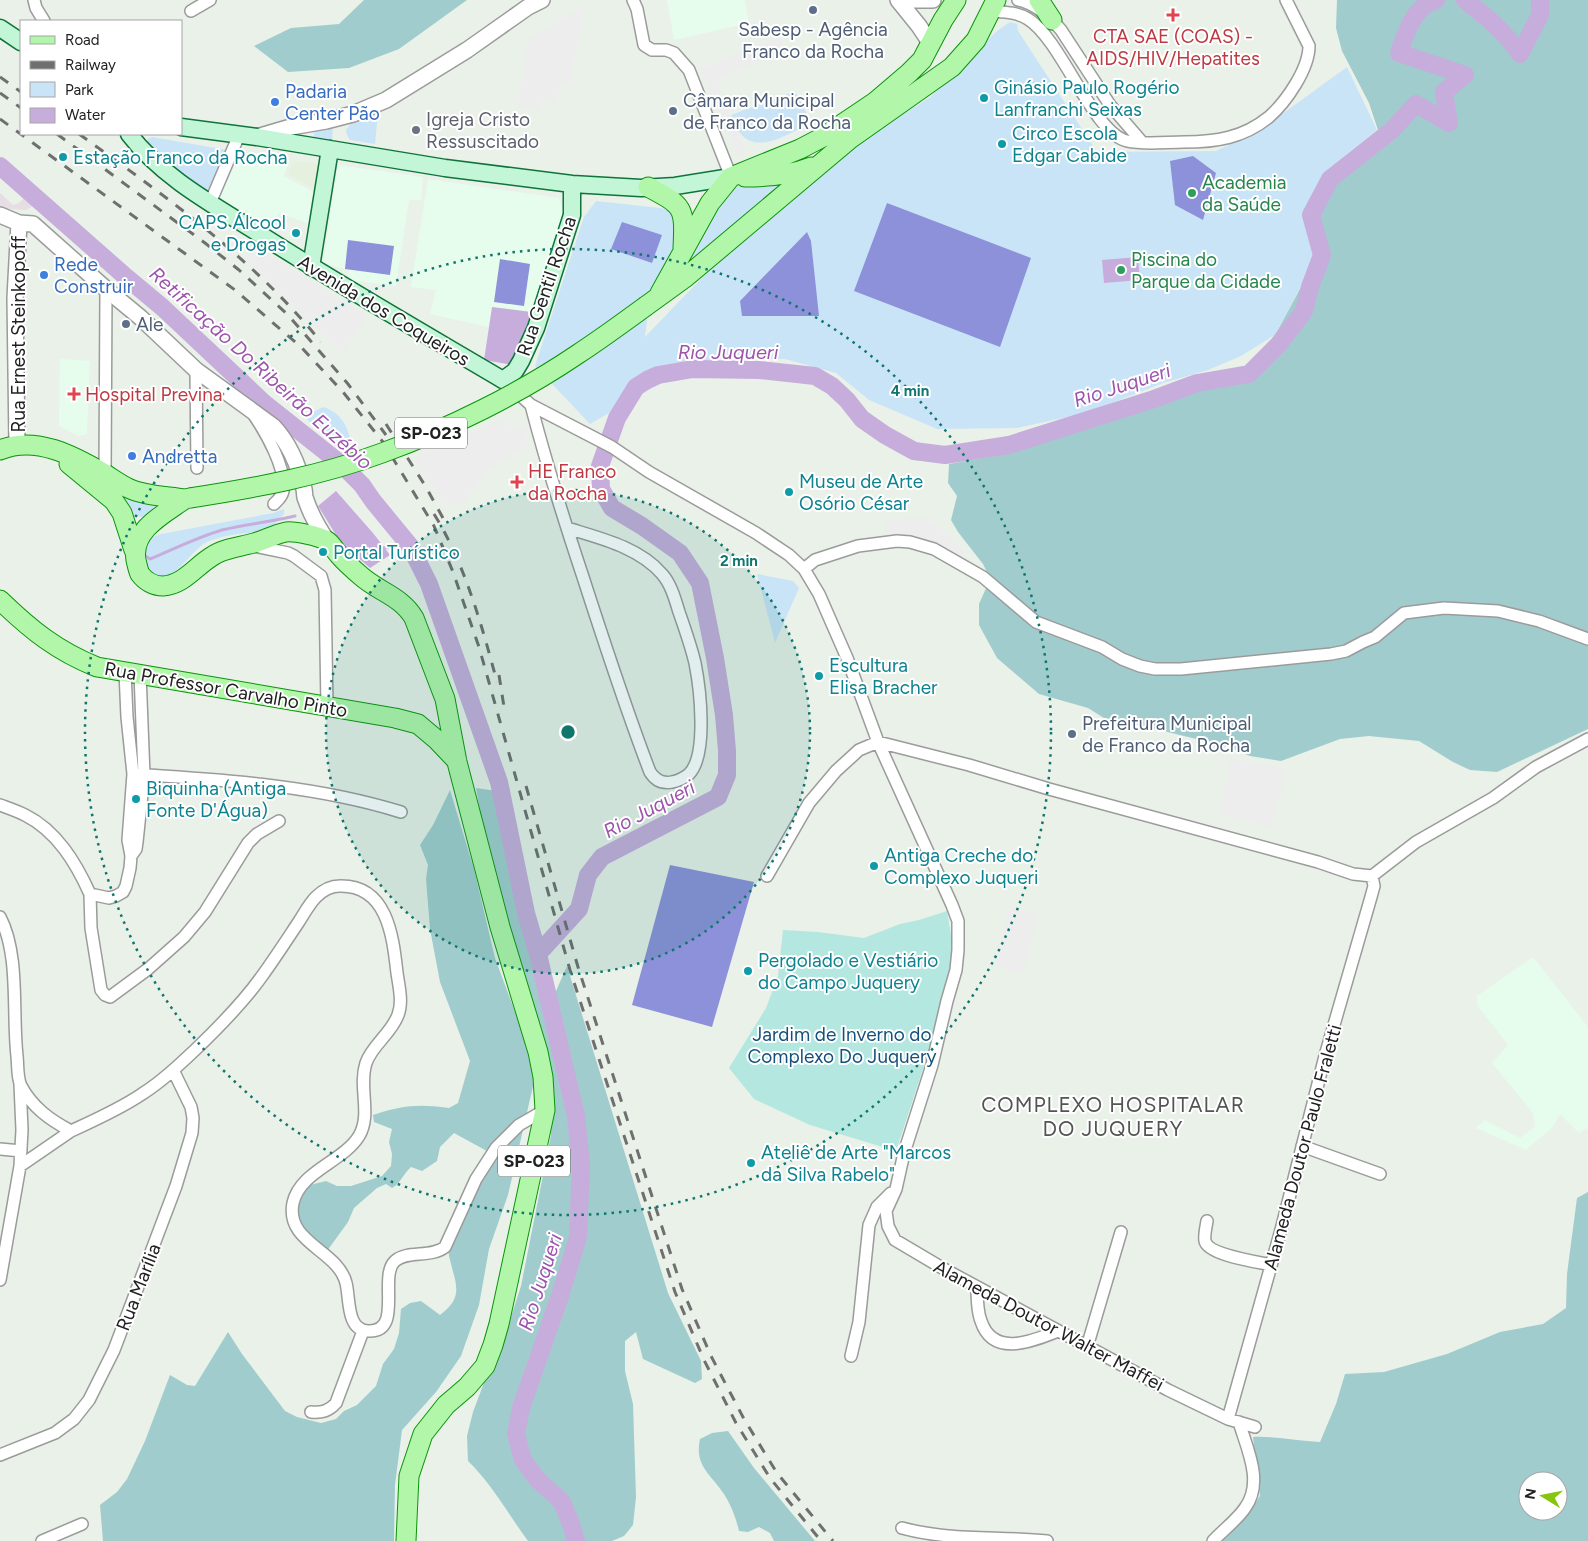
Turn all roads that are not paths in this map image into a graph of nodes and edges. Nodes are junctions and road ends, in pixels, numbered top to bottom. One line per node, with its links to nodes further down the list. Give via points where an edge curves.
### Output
1 (34, 0): 14 (street)
2 (209, 0): 13 (street)
3 (542, 0): 23 (street, via 373,107)
4 (633, 0): 27 (street, via 644,45 652,50 674,53 689,70)
5 (898, 0): 18 (street)
6 (911, 0): 7 (street)
7 (933, 0)
8 (956, 0): 18 (main road, SP-023)
9 (1018, 0): 15 (street, via 1030,3)
10 (1039, 0): 15 (main road)
11 (1286, 0): 24 (street, via 1307,39 1309,53 1296,82 1274,111 1254,127 1220,141)
12 (993, 6): 19 (main road, SP-023, via 976,40); 24 (street, via 1027,18 1038,28 1111,131 1126,141)
13 (191, 12)
14 (43, 20)
15 (1052, 20): 24 (street, via 1110,105)
16 (0, 28): 17 (main road)
17 (20, 41)
18 (931, 44): 19 (main road, via 945,56); 27 (main road, SP-023, via 909,73 846,123 800,149)
19 (960, 60): 26 (main road, SP-023, via 884,113)
20 (182, 127): 21 (main road, SP-023)
21 (239, 135): 23 (main road, SP-023); 30 (street)
22 (135, 137): 30 (main road, Avenida dos Coqueiros, via 149,158)
23 (257, 137): 25 (main road, SP-023)
24 (1142, 142)
25 (330, 149): 28 (main road, SP-023); 34 (main road)
26 (818, 165): 27 (main road, via 778,175); 36 (main road, SP-023, via 686,277)
27 (731, 177): 29 (main road, SP-023); 33 (main road, SP-023, via 710,203)
28 (572, 184): 29 (main road, SP-023); 38 (main road, Rua Gentil Rocha, via 572,215 536,328 515,371)
29 (648, 187): 33 (main road, via 677,204 682,212)
30 (210, 203): 34 (main road, Avenida dos Coqueiros)
31 (0, 214): 32 (street)
32 (19, 223): 35 (street, via 33,224); 41 (street, Rua Ernest Steinkopoff)
33 (682, 254): 36 (main road, SP-023)
34 (311, 267): 38 (main road, Avenida dos Coqueiros)
35 (106, 289): 37 (street); 44 (street)
36 (652, 301): 45 (main road, SP-023, bridge, via 577,355 506,397 420,438 381,454 307,476 250,489)
37 (196, 370): 40 (street); 43 (street)
38 (503, 380): 39 (street, Avenida dos Coqueiros)
39 (531, 405): 47 (street); 51 (street, Avenida dos Coqueiros, via 756,533 790,555)
40 (250, 409): 46 (street, via 266,433 280,470 282,493); 48 (street, via 269,422 286,443 301,480 305,500)
41 (9, 447): 42 (main road, SP-023, via 28,444)
42 (57, 451): 44 (main road, SP-023); 50 (main road, via 114,501 122,513)
43 (197, 468)
44 (105, 474): 45 (main road, SP-023, via 138,492)
45 (187, 498): 50 (main road, SP-023, via 146,528 137,539)
46 (274, 504)
47 (567, 528): 47 (street, via 633,552 662,574 669,585 695,663 702,729 698,758 689,774 682,779 666,783 654,778 650,772)
48 (328, 542): 49 (main road, via 287,532); 55 (main road, SP-023, via 364,579 408,607)
49 (246, 545): 50 (main road, via 212,556 180,582 164,586 144,579); 56 (street, via 288,553 321,576 325,590)
50 (134, 550)
51 (804, 569): 53 (street, via 814,560 858,546 897,541 921,545 983,576 1036,622 1102,647 1122,660 1155,669 1346,651 1375,638 1404,613 1444,608 1498,611 1539,621); 59 (street, Avenida dos Coqueiros, via 819,594 847,658)
52 (0, 600): 54 (main road, Rua Professor Carvalho Pinto / SP-023, via 54,646 97,667)
53 (1588, 639)
54 (132, 673): 56 (main road, Rua Professor Carvalho Pinto / SP-023); 61 (street)
55 (445, 699): 57 (main road, via 431,722); 60 (main road, SP-023)
56 (326, 706): 57 (main road, Rua Professor Carvalho Pinto / SP-023)
57 (418, 724): 60 (main road, Rua Professor Carvalho Pinto / SP-023)
58 (1588, 739): 66 (street, via 1536,767 1493,798 1416,842)
59 (878, 742): 65 (street, via 859,750 809,803); 66 (street); 78 (street, Alameda Doutor Walter Maffei, via 958,921 956,970)
60 (457, 762): 71 (main road, SP-023, via 500,927 538,1052 544,1085)
61 (139, 774): 63 (street, via 270,786 365,801); 67 (street, via 128,840 131,856 129,878 123,892 116,896 109,898)
62 (0, 804): 67 (street, via 40,824 65,849)
63 (401, 812)
64 (279, 821): 67 (street, via 248,843 205,912 184,938 148,970 110,996 101,990 91,928)
65 (767, 876)
66 (1367, 876): 73 (street, Alameda Doutor Paulo Fraletti, via 1374,886)
67 (90, 894)
68 (0, 917): 70 (street, via 12,957)
69 (173, 1070): 72 (street, via 142,1094); 85 (street, via 241,1003 316,896 332,887 350,887 369,895 378,904 391,929 401,1000 399,1014 365,1065 365,1113 358,1138 304,1182 293,1204 292,1215 302,1236 342,1272 352,1319); 91 (street, Rua Marília, via 191,1107 192,1133 176,1186 114,1350 89,1400 74,1419 55,1433)
70 (20, 1084): 72 (street, via 34,1106 45,1116); 75 (street)
71 (544, 1110): 85 (street, via 519,1125 496,1148 476,1179 445,1247 431,1254 398,1258 393,1263 386,1321 378,1330); 95 (main road, SP-023, via 493,1344 485,1366 423,1434 409,1476)
72 (71, 1130): 76 (street)
73 (1302, 1146): 77 (street); 81 (street, Alameda Doutor Paulo Fraletti)
74 (0, 1149): 75 (street)
75 (22, 1150): 76 (street)
76 (20, 1166): 82 (street)
77 (1380, 1174)
78 (896, 1189): 83 (street, Alameda Doutor Walter Maffei, via 886,1211 888,1226 895,1240); 87 (street, via 877,1207 869,1225 859,1322)
79 (1207, 1221): 81 (street, via 1205,1241 1209,1248)
80 (1121, 1232): 86 (street)
81 (1271, 1265): 89 (street, Alameda Doutor Paulo Fraletti)
82 (0, 1280)
83 (977, 1287): 84 (street, Alameda Doutor Walter Maffei); 84 (street, via 980,1321 985,1331 999,1342 1025,1343)
84 (1058, 1330): 86 (street, Alameda Doutor Walter Maffei)
85 (363, 1331): 88 (street, via 336,1403 327,1411)
86 (1087, 1347): 89 (street, Alameda Doutor Walter Maffei, via 1176,1394)
87 (851, 1356)
88 (311, 1412)
89 (1234, 1420): 90 (street, Alameda Doutor Walter Maffei); 97 (street, via 1251,1459 1255,1478 1252,1495 1245,1508)
90 (1255, 1427)
91 (0, 1455)
92 (82, 1524): 94 (street)
93 (902, 1528): 96 (street, via 938,1537)
94 (42, 1541)
95 (406, 1541)
96 (1047, 1541)
97 (1213, 1541)

